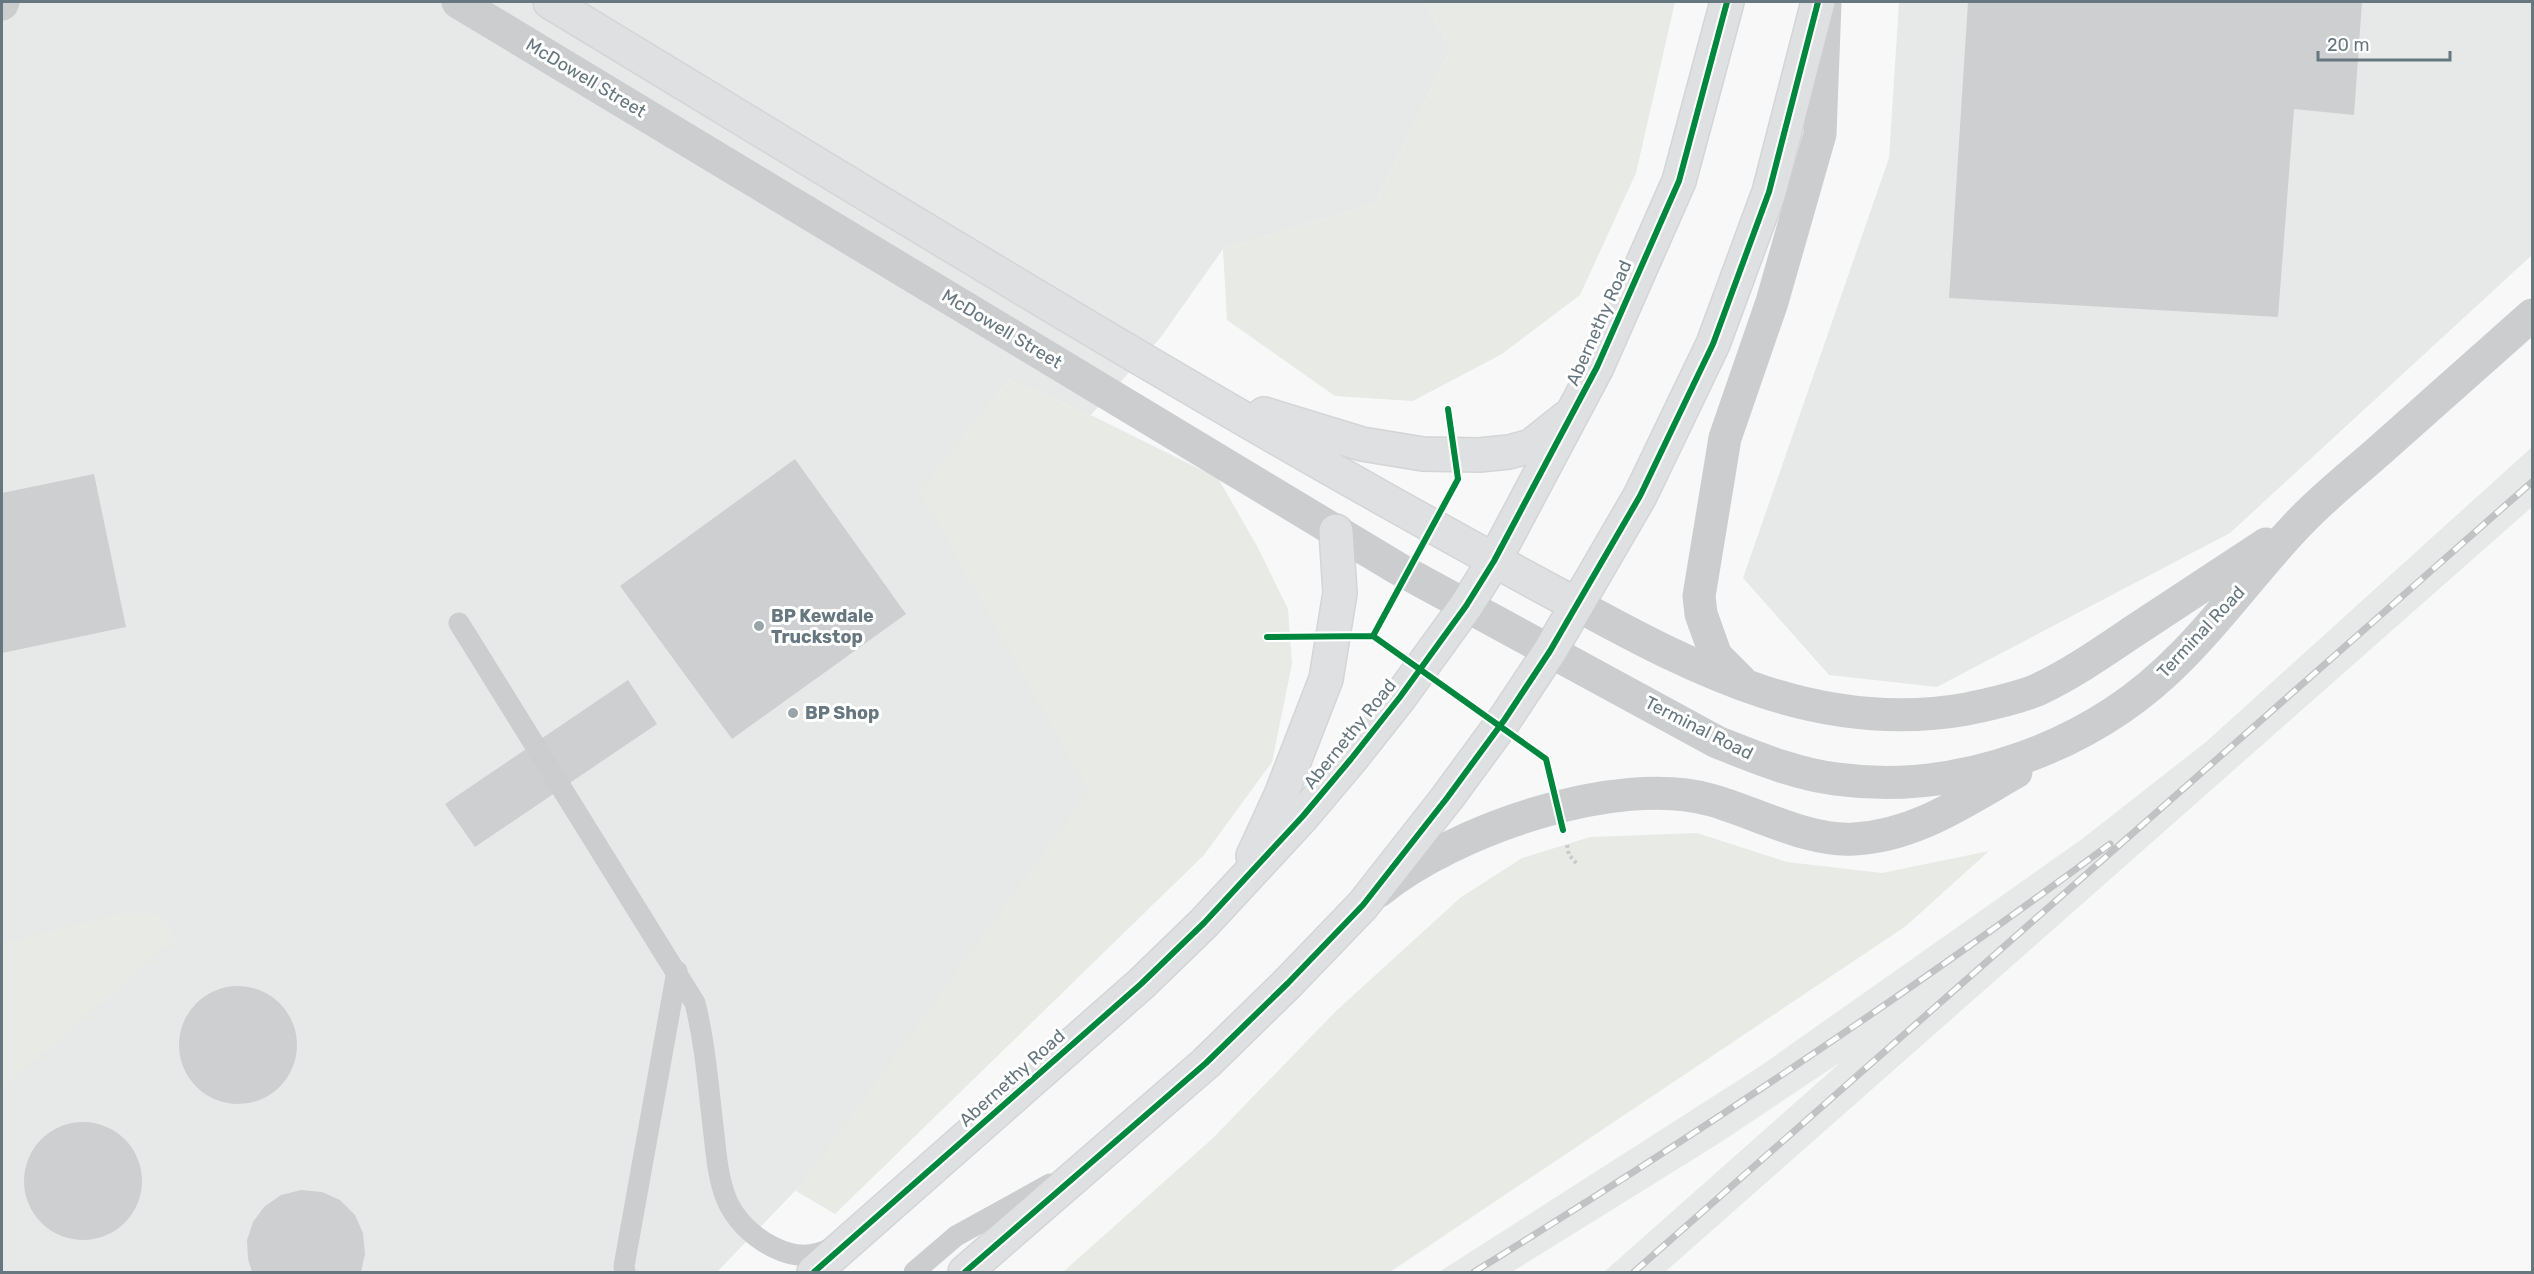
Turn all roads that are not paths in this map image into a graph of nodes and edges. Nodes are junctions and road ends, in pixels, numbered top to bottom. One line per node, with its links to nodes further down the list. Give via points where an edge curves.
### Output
1 (458, 2): 10 (street, McDowell Street)
2 (550, 2): 7 (main road)
3 (1727, 2): 8 (main road, Abernethy Road, via 1679,181)
4 (1818, 2): 12 (main road, via 1769,192 1713,344 1640,496)
5 (1825, 2): 16 (street, via 1820,135 1772,303 1725,438 1699,596 1716,656)
6 (2532, 315): 9 (street, Terminal Road)
7 (1205, 395): 8 (main road, via 1362,444 1423,454 1479,455 1531,446); 11 (main road)
8 (1576, 409): 11 (main road, Abernethy Road)
9 (2301, 521): 16 (street, Terminal Road, via 2087,662 2036,690 1989,705 1937,714 1883,716 1782,699); 17 (street, Terminal Road, via 2181,657 2133,699)
10 (1336, 531): 13 (street, McDowell Street); 19 (main road, via 1340,593 1326,679 1250,864)
11 (1494, 561): 12 (main road); 13 (main road, Abernethy Road)
12 (1577, 605): 15 (main road); 16 (street, Terminal Road, via 1671,656)
13 (1467, 606): 15 (street, McDowell Street); 19 (main road, Abernethy Road, via 1351,759)
14 (459, 623): 20 (lane)
15 (1550, 651): 17 (street, Terminal Road, via 1717,742 1773,764 1835,779 1896,782 1952,776 2014,762); 18 (main road, via 1480,753)
16 (1746, 686)
17 (2092, 727): 18 (street, via 1936,818 1884,835 1853,839 1819,835 1711,800 1677,793 1627,794 1565,806 1491,828 1441,849 1401,873)
18 (1363, 905): 21 (main road, via 1206,1063)
19 (1204, 922): 22 (main road, Abernethy Road, via 1141,984)
20 (677, 971): 22 (lane, via 695,1003 703,1035 719,1172 726,1200 738,1220 761,1241 805,1257 823,1253); 23 (lane)
21 (1103, 1154): 25 (lane, via 956,1236); 26 (main road)
22 (860, 1233): 24 (main road, Abernethy Road)
23 (625, 1272)
24 (814, 1272)
25 (914, 1272)
26 (965, 1272)

